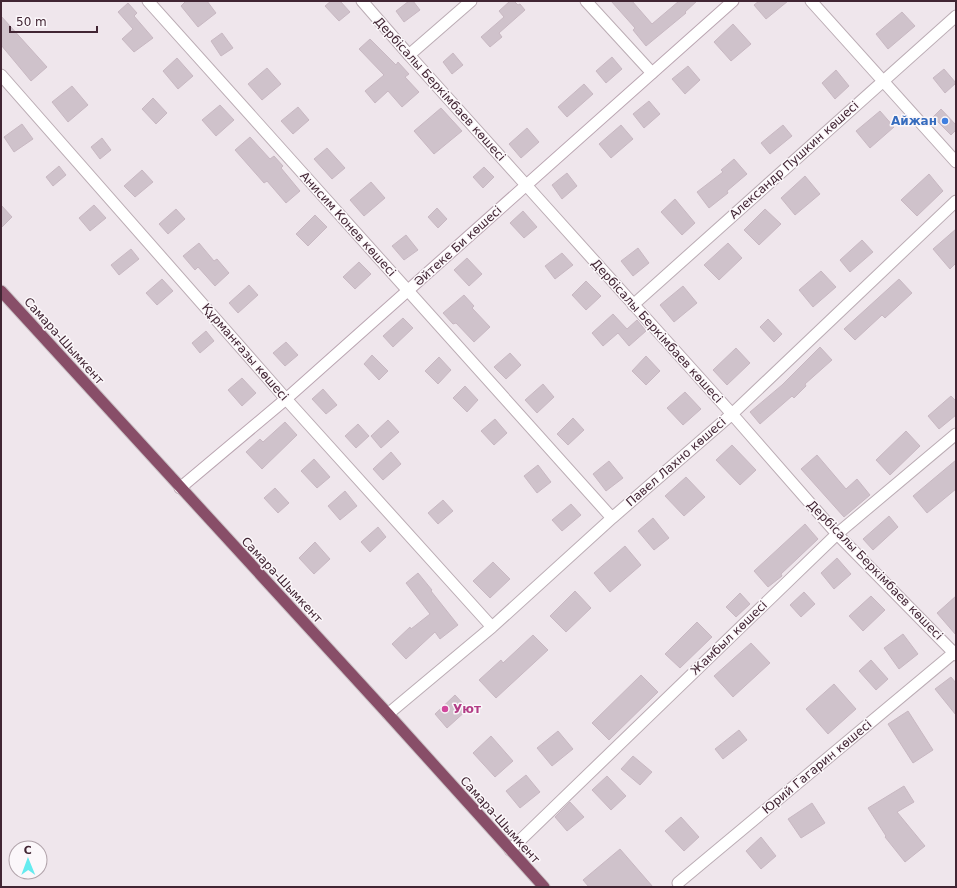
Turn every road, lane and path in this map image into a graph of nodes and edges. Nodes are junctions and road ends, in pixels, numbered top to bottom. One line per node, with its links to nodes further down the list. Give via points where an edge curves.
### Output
1 (148, 1): 15 (street, Анисим Конев көшесі)
2 (362, 1): 8 (street, Дербісалы Беркімбаев көшесі)
3 (471, 1): 8 (street)
4 (586, 1): 9 (street)
5 (733, 1): 9 (street, Әйтеке Би көшесі)
6 (811, 1): 11 (street)
7 (956, 16): 11 (street, Александр Пушкин көшесі)
8 (409, 55): 13 (street, Дербісалы Беркімбаев көшесі)
9 (652, 73): 13 (street, Әйтеке Би көшесі)
10 (1, 75): 18 (street, Құрманғазы көшесі)
11 (883, 81): 12 (street); 17 (street, Александр Пушкин көшесі)
12 (956, 162)
13 (526, 185): 15 (street, Әйтеке Би көшесі); 17 (street, Дербісалы Беркімбаев көшесі)
14 (956, 201): 19 (street, Павел Лахно көшесі)
15 (408, 290): 18 (street, Әйтеке Би көшесі); 22 (street, Анисим Конев көшесі)
16 (1, 291): 21 (highway, Самара-Шымкент)
17 (633, 305): 19 (street, Дербісалы Беркімбаев көшесі)
18 (286, 399): 21 (street, Әйтеке Би көшесі); 24 (street, Құрманғазы көшесі)
19 (732, 414): 22 (street, Павел Лахно көшесі); 23 (street, Дербісалы Беркімбаев көшесі)
20 (956, 434): 23 (street, Жамбыл көшесі)
21 (180, 488): 26 (highway, Самара-Шымкент)
22 (612, 518): 24 (street, Павел Лахно көшесі)
23 (837, 534): 25 (street, Дербісалы Беркімбаев көшесі); 27 (street, Жамбыл көшесі)
24 (492, 627): 26 (street, Павел Лахно көшесі)
25 (955, 653): 28 (street, Юрий Гагарин көшесі)
26 (388, 714): 27 (highway, Самара-Шымкент)
27 (510, 850): 29 (highway, Самара-Шымкент)
28 (678, 883)
29 (544, 887)

